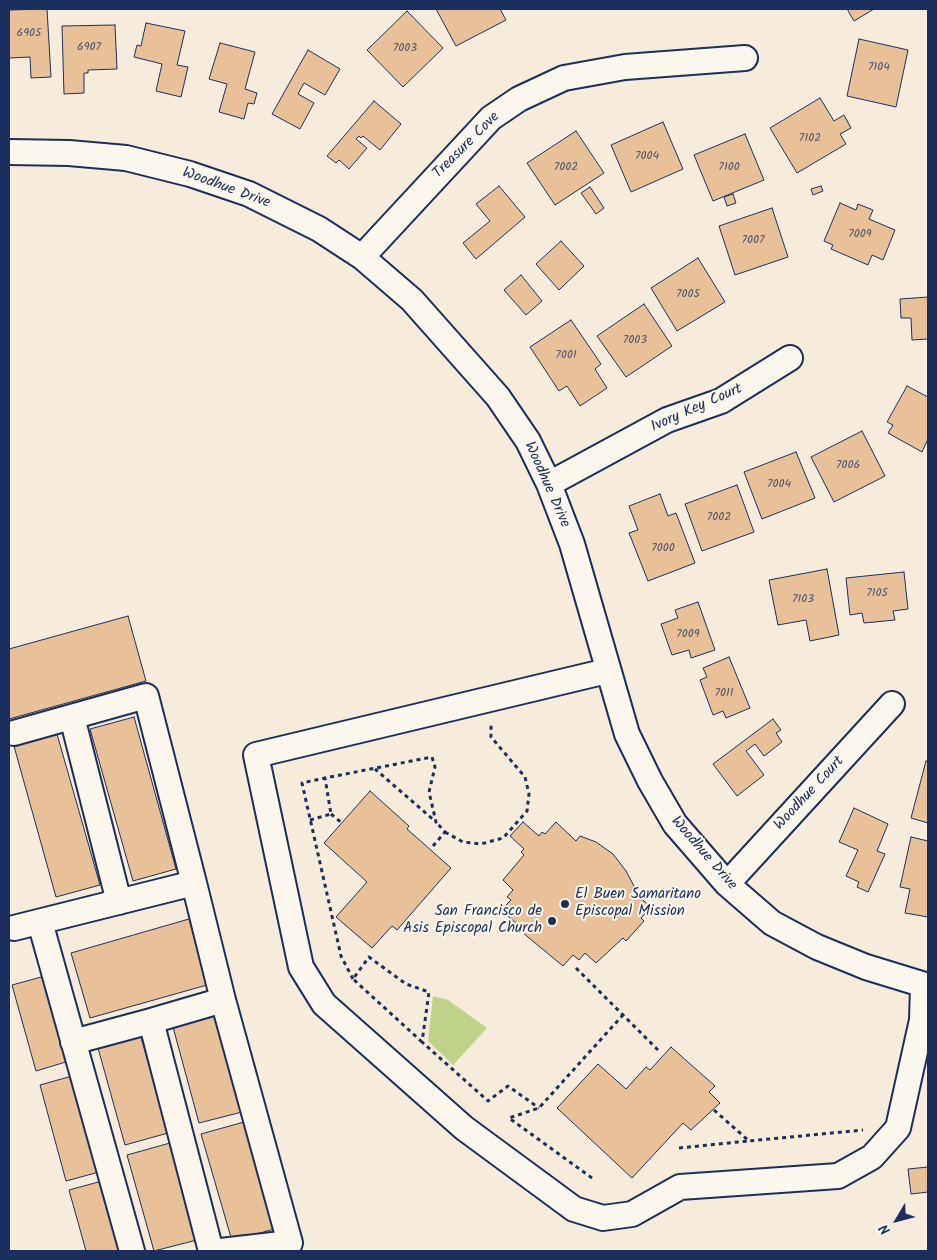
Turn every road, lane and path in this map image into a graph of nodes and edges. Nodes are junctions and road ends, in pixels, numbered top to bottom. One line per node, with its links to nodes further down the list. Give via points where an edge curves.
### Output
1 (745, 58): 3 (street, Treasure Cove, via 625,67 564,78 519,99 490,118)
2 (9, 152): 3 (street, Woodhue Drive, via 126,158 190,174 249,194 320,229)
3 (362, 256): 5 (street, Woodhue Drive, via 412,300 498,396 528,441)
4 (790, 358): 5 (street, Ivory Key Court, via 721,401 667,420)
5 (549, 484): 6 (street, Woodhue Drive, via 572,544)
6 (608, 671): 20 (street, Woodhue Drive, via 628,734 650,781 675,824); 26 (street, via 256,755 301,967 324,1004 464,1128 574,1209 602,1218 632,1214 680,1187 838,1176 872,1157 898,1128 922,1020)
7 (892, 704): 20 (street, Woodhue Court)
8 (72, 716): 10 (street); 19 (street, via 146,696); 21 (street)
9 (491, 719): 17 (path, via 491,737 526,777 527,811 503,838 481,844 463,842)
10 (14, 733)
11 (375, 768): 12 (path); 15 (path); 15 (path, via 432,757 435,768 429,792)
12 (325, 778): 13 (path); 14 (path, via 302,783)
13 (331, 814): 14 (path); 16 (path)
14 (310, 820): 25 (path, via 340,956)
15 (436, 822): 17 (path)
16 (342, 823)
17 (445, 832): 18 (path)
18 (433, 846)
19 (194, 883): 21 (street); 27 (street)
20 (727, 884): 26 (street, Woodhue Drive, via 772,923 817,947)
21 (119, 902): 22 (street)
22 (40, 922): 23 (street); 30 (street)
23 (10, 923)
24 (576, 968): 28 (path)
25 (353, 978): 31 (path); 31 (path, via 369,957 406,984 429,992)
26 (926, 986)
27 (223, 1000): 29 (street); 41 (street, via 290,1243)
28 (622, 1016): 32 (path); 33 (path)
29 (151, 1021): 30 (street); 40 (street)
30 (73, 1042): 39 (street)
31 (422, 1042): 33 (path, via 488,1102 508,1086)
32 (658, 1050)
33 (539, 1108): 38 (path, via 509,1118)
34 (714, 1110): 36 (path)
35 (869, 1126): 36 (path, via 862,1131)
36 (749, 1141): 37 (path)
37 (679, 1148)
38 (592, 1178)
39 (132, 1251)
40 (211, 1251)
41 (221, 1251)

